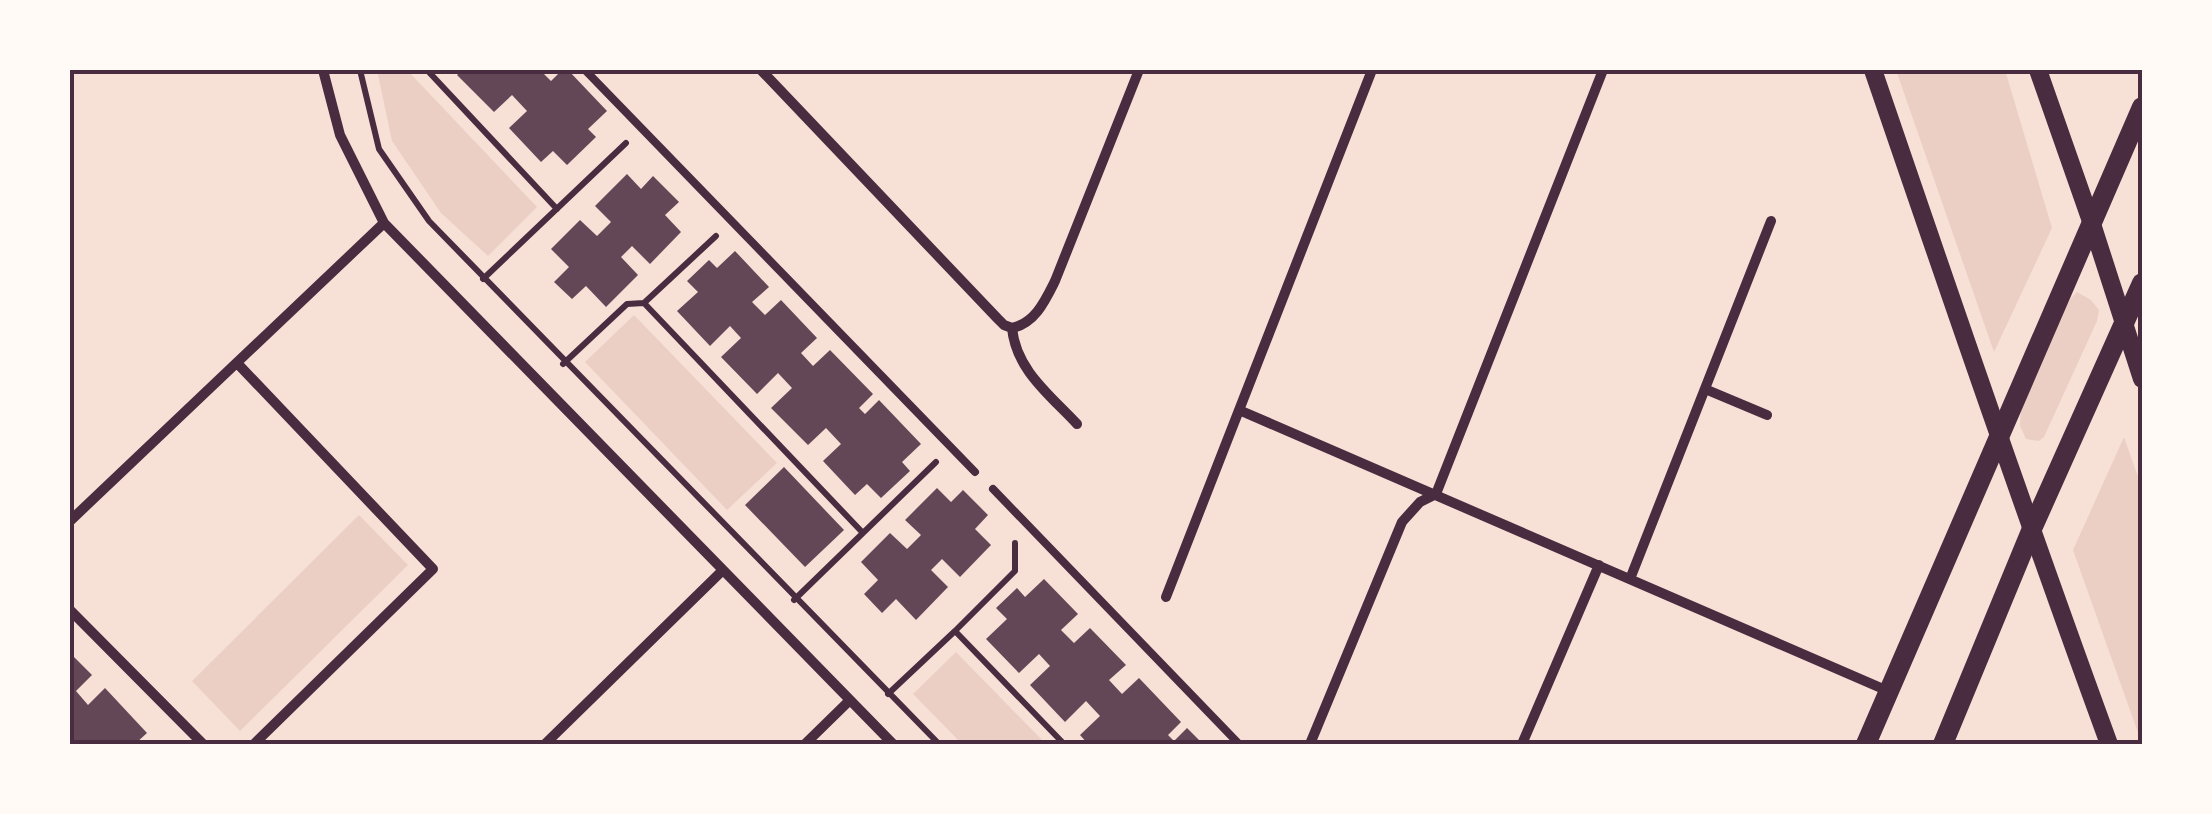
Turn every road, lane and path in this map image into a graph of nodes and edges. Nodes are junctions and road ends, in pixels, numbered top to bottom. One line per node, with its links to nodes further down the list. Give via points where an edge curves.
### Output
1 (323, 70): 16 (street, via 340,135)
2 (360, 70): 18 (path, via 379,149 429,221)
3 (427, 70): 13 (path)
4 (584, 70): 12 (lane)
5 (760, 70): 23 (street)
6 (1139, 70): 23 (street, via 1056,281 1036,313)
7 (1372, 70): 29 (street)
8 (1603, 70): 36 (street)
9 (1873, 70): 32 (street)
10 (2038, 70): 17 (street)
11 (2142, 107): 17 (main road)
12 (641, 128): 13 (path); 14 (lane)
13 (557, 208): 18 (path)
14 (731, 221): 21 (path); 33 (lane)
15 (1771, 222): 28 (street)
16 (384, 223): 20 (street); 24 (street)
17 (2092, 224): 22 (street); 32 (main road)
18 (484, 278): 20 (path); 25 (path)
19 (2142, 282): 22 (main road)
20 (460, 301): 27 (street)
21 (644, 303): 25 (path, via 627,304); 40 (path)
22 (2124, 325): 26 (street); 39 (main road)
23 (1012, 328): 31 (street, via 1027,371)
24 (237, 362): 37 (street); 54 (street, via 433,568)
25 (566, 362): 27 (path); 45 (path)
26 (2142, 379)
27 (541, 384): 42 (street)
28 (1705, 389): 30 (street); 43 (street)
29 (1239, 410): 36 (street); 44 (street)
30 (1767, 415)
31 (1078, 424)
32 (2000, 434): 39 (street); 49 (main road)
33 (951, 447): 34 (lane); 40 (path)
34 (975, 472)
35 (992, 489): 38 (lane)
36 (1436, 494): 41 (street); 61 (street, via 1402,522)
37 (70, 521)
38 (1030, 528): 48 (path, via 1014,543 1016,571); 60 (lane)
39 (2031, 531): 64 (main road); 65 (street)
40 (863, 532): 45 (path)
41 (1599, 565): 43 (street); 62 (street)
42 (723, 570): 47 (street); 55 (street)
43 (1630, 579): 49 (street)
44 (1166, 597)
45 (796, 598): 47 (path); 50 (path)
46 (70, 610): 53 (street)
47 (773, 620): 51 (street)
48 (955, 630): 50 (path); 59 (path)
49 (1889, 692): 63 (main road)
50 (889, 693): 52 (path); 58 (path)
51 (850, 700): 52 (street); 56 (street)
52 (865, 715): 57 (street)
53 (203, 744)
54 (254, 744)
55 (545, 744)
56 (804, 744)
57 (892, 744)
58 (939, 744)
59 (1064, 744)
60 (1239, 744)
61 (1310, 744)
62 (1522, 744)
63 (1866, 744)
64 (1944, 744)
65 (2109, 744)

